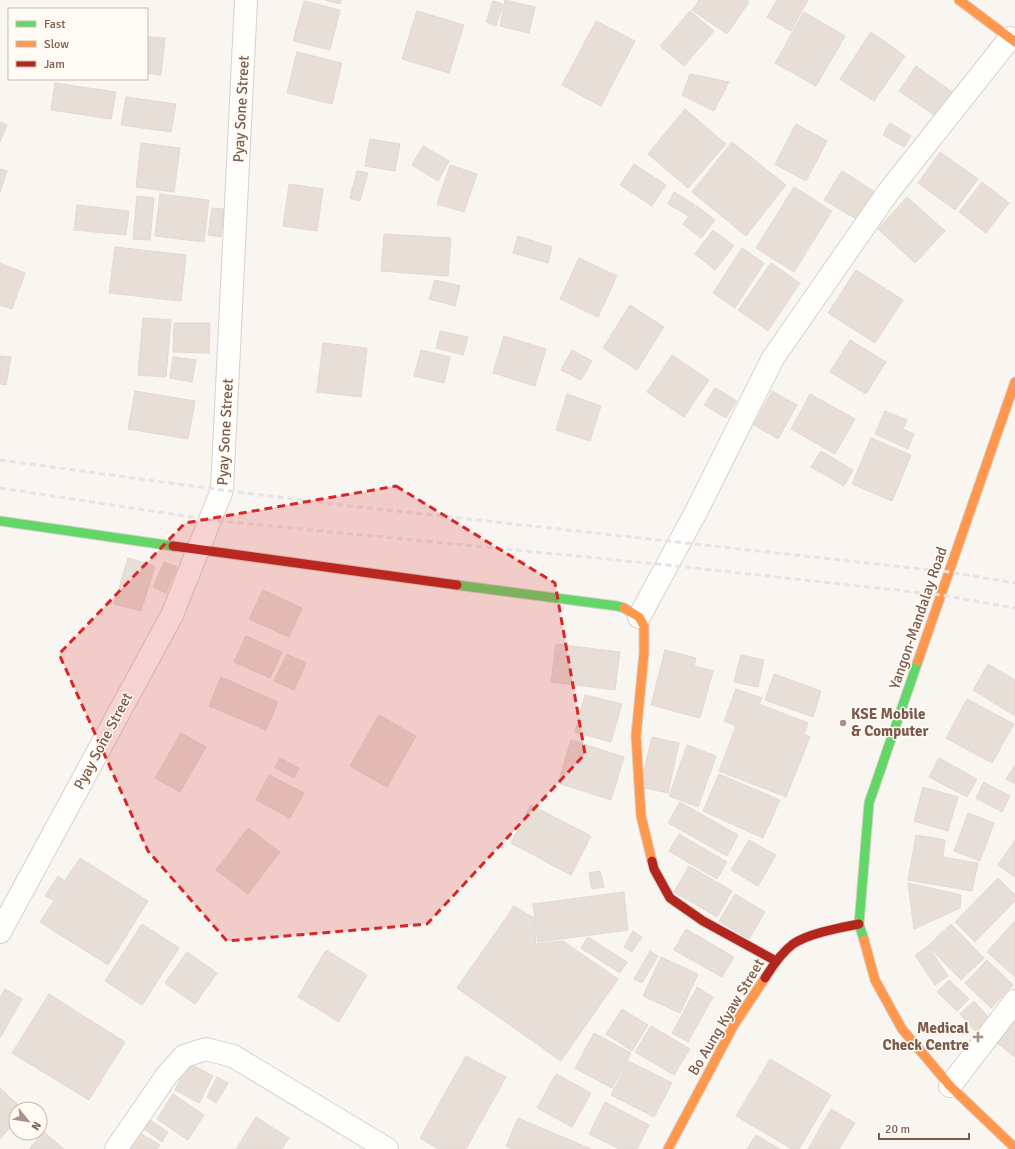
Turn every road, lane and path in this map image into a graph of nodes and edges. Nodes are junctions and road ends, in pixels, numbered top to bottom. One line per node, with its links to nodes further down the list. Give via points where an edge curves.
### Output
1 (246, 0): 6 (street, Pyay Sone Street, via 222,490)
2 (960, 0): 3 (street)
3 (1013, 40): 7 (street, via 889,192 773,358 696,512)
4 (1015, 382): 8 (street, Yangon-Mandalay Road, via 869,803)
5 (0, 521): 6 (street)
6 (198, 550): 7 (street, via 617,606); 9 (street, Pyay Sone Street, via 172,615)
7 (639, 617): 10 (street, via 644,626 644,653 636,736 641,816 654,869 670,898 703,921)
8 (859, 924): 10 (street, Bo Aung Kyaw Street, via 821,932 794,944); 12 (street, Yangon-Mandalay Road, via 875,980 902,1029)
9 (0, 932)
10 (776, 961): 16 (street, Bo Aung Kyaw Street, via 734,1025)
11 (1015, 1001): 12 (street)
12 (950, 1086): 13 (street, Yangon-Mandalay Road)
13 (1015, 1148)
14 (116, 1149): 15 (street, via 167,1075 184,1056 206,1049 233,1056)
15 (387, 1149)
16 (668, 1149)

